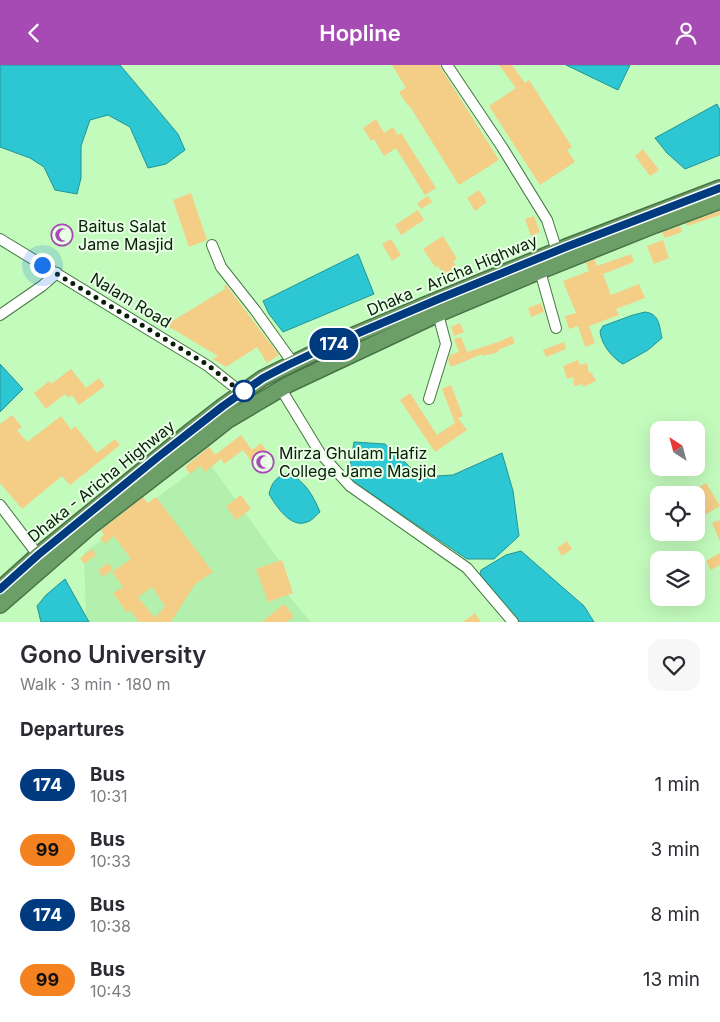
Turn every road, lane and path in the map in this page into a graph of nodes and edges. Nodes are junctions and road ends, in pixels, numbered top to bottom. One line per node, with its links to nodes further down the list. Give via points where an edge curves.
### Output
1 (447, 65): 6 (street, via 546,220)
2 (720, 188): 6 (highway, Dhaka - Aricha Highway)
3 (720, 201): 7 (highway)
4 (0, 239): 8 (street, Nalam Road)
5 (212, 245): 12 (street, via 221,267)
6 (557, 251): 12 (highway, Dhaka - Aricha Highway)
7 (540, 271): 9 (highway); 11 (street)
8 (57, 273): 10 (street); 14 (street, Nalam Road, via 208,365)
9 (438, 314): 13 (highway); 15 (street, via 446,344)
10 (0, 315)
11 (556, 328)
12 (292, 363): 14 (highway, Dhaka - Aricha Highway)
13 (281, 389): 19 (highway, via 228,420 92,525); 20 (street, via 320,453 350,486 467,568)
14 (242, 393): 17 (highway, Dhaka - Aricha Highway)
15 (429, 399)
16 (0, 505): 17 (street)
17 (38, 555): 18 (highway, Dhaka - Aricha Highway)
18 (0, 589)
19 (0, 605)
20 (513, 622)

